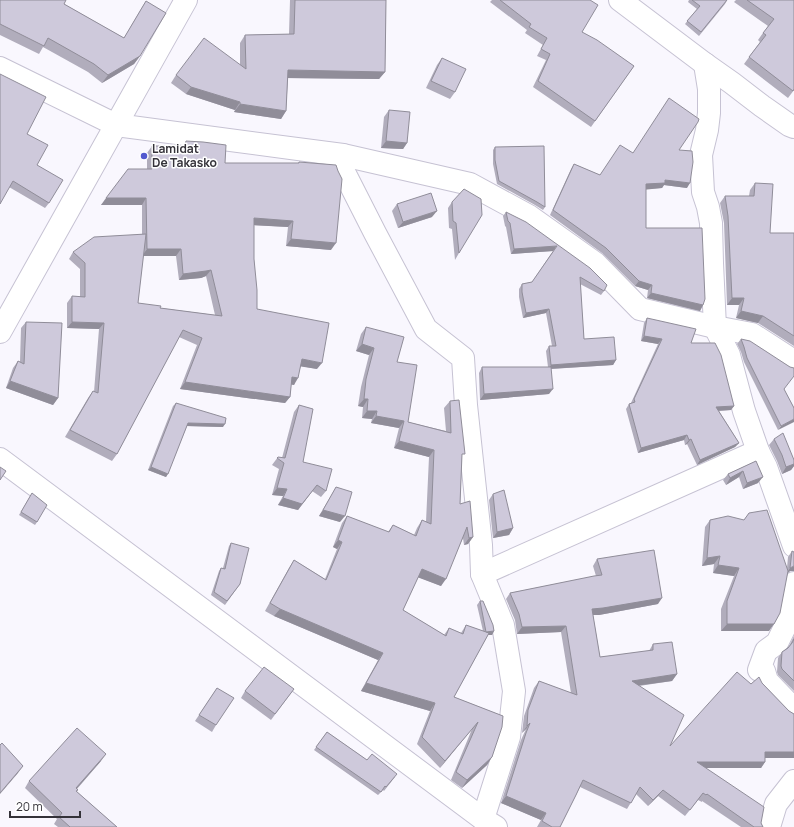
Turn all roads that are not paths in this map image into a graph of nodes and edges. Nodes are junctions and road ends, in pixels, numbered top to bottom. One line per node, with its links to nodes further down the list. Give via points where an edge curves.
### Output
1 (186, 0): 5 (street)
2 (620, 0): 3 (street)
3 (705, 64): 6 (street, via 789,125); 8 (street, via 709,113 701,154 703,192 712,224)
4 (0, 68): 5 (street)
5 (116, 125): 7 (street); 9 (street)
6 (794, 126)
7 (344, 154): 8 (street, via 470,184 529,216 595,263 640,309); 14 (street, via 344,172 426,329 463,358)
8 (715, 327): 10 (street, via 752,334); 11 (street, via 730,355 744,411)
9 (0, 332)
10 (794, 361)
11 (758, 451): 13 (street); 14 (street)
12 (0, 459): 18 (street)
13 (794, 546)
14 (482, 574): 18 (street, via 503,625 514,691 509,736)
15 (794, 583): 16 (street, via 786,625 777,643 766,651 758,670 764,671 767,681)
16 (794, 709)
17 (794, 782): 19 (street, via 776,804)
18 (489, 823)
19 (769, 827)

